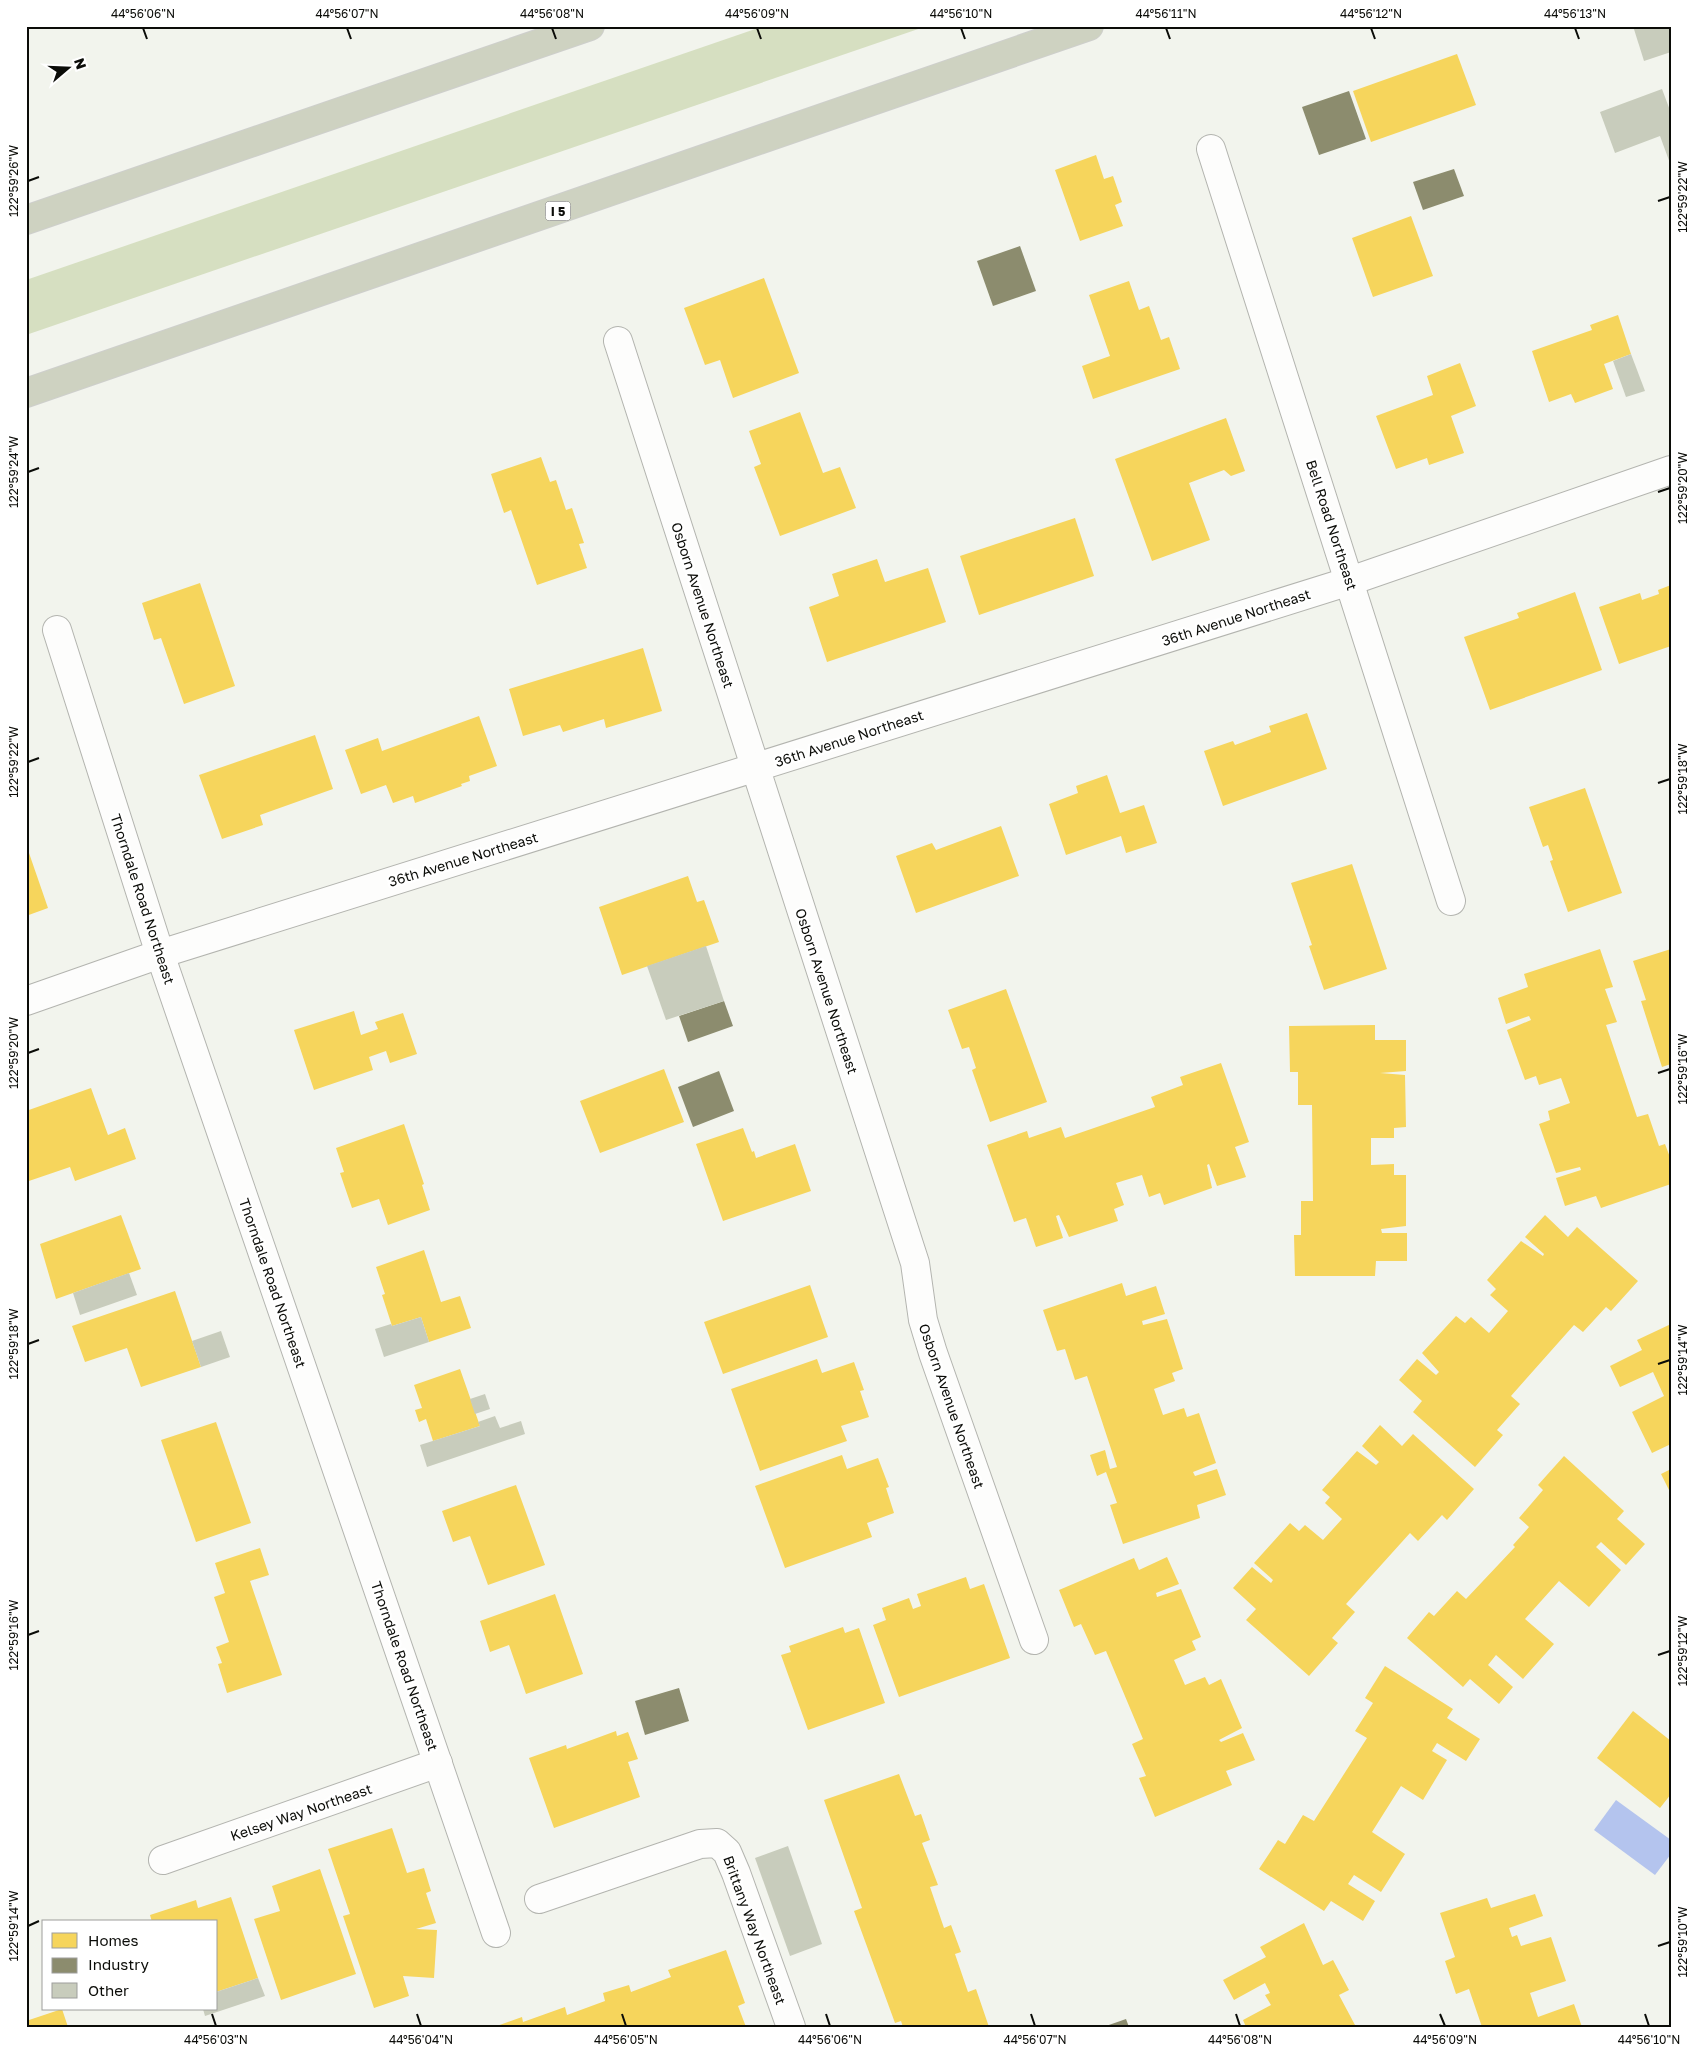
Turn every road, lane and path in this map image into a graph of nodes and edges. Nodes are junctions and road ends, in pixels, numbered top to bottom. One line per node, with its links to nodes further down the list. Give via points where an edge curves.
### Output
1 (590, 26): 4 (highway)
2 (1089, 26): 6 (highway, I 5)
3 (1211, 150): 8 (street, Bell Road Northeast)
4 (26, 220)
5 (618, 341): 10 (street, Osborn Avenue Northeast)
6 (26, 393)
7 (1671, 470): 8 (street, 36th Avenue Northeast)
8 (1350, 581): 10 (street, 36th Avenue Northeast); 11 (street, Bell Road Northeast)
9 (57, 630): 12 (street, Thorndale Road Northeast)
10 (756, 768): 12 (street, 36th Avenue Northeast); 14 (street, Osborn Avenue Northeast, via 915,1263 923,1320 933,1353)
11 (1451, 901)
12 (160, 954): 13 (street, 36th Avenue Northeast); 15 (street, Thorndale Road Northeast)
13 (26, 1001)
14 (1034, 1640)
15 (438, 1763): 16 (street, Kelsey Way Northeast); 18 (street, Thorndale Road Northeast)
16 (163, 1860)
17 (539, 1899): 19 (street, Brittany Way Northeast, via 700,1844 717,1843 727,1852 736,1873)
18 (496, 1933)
19 (791, 2027)

